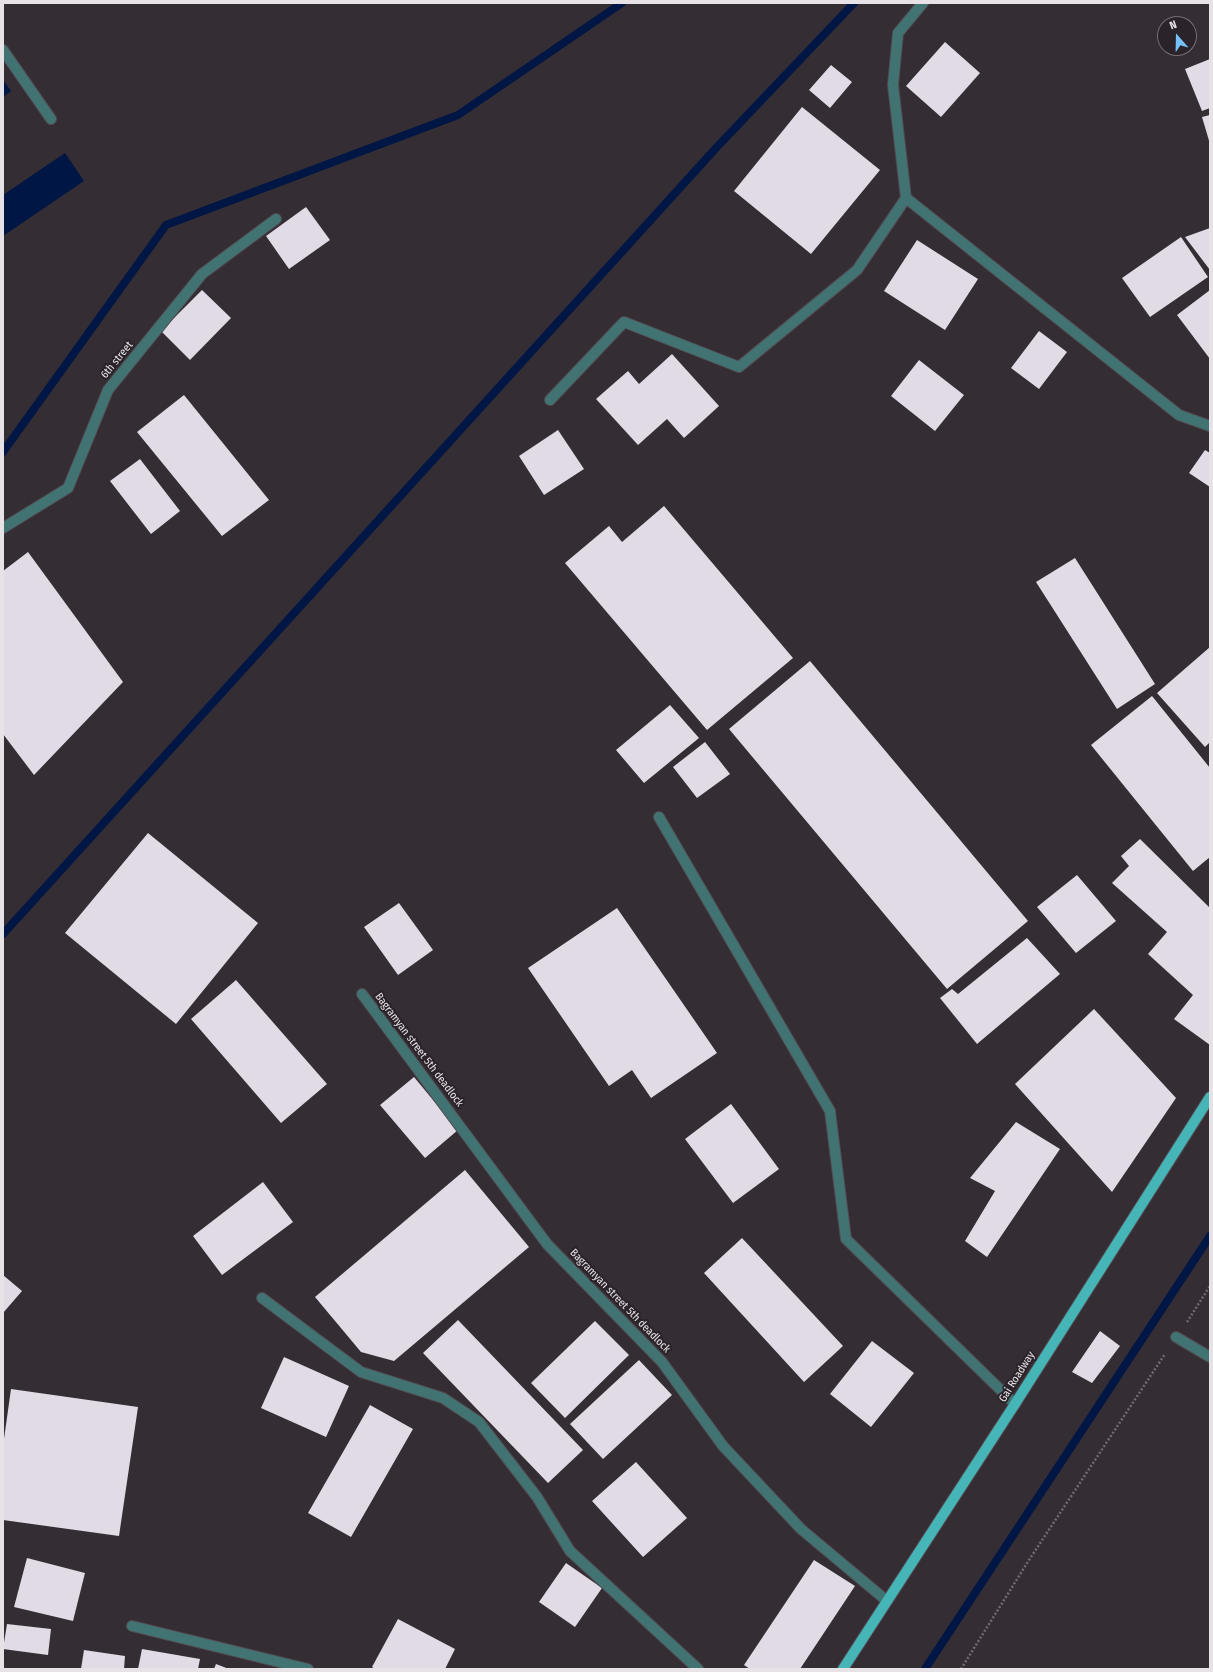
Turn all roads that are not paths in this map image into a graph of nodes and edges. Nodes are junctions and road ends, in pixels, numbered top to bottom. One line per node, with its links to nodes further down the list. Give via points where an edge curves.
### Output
1 (924, 3): 4 (street, via 898,33 897,40 893,85)
2 (3, 50): 3 (street)
3 (51, 119)
4 (906, 198): 6 (street, via 857,270 739,367 624,322); 7 (street, via 1179,415)
5 (276, 220): 8 (street, 6th street, via 202,274 108,390 68,488)
6 (550, 400)
7 (1210, 426)
8 (3, 528)
9 (659, 817): 15 (street, via 830,1111 846,1239)
10 (362, 994): 16 (street, Bagramyan street 5th deadlock, via 547,1244 662,1362 723,1446 801,1529)
11 (1210, 1097): 15 (main road, Gai Roadway)
12 (262, 1298): 19 (street, via 361,1372 443,1398 479,1422 537,1497 570,1551)
13 (1176, 1337): 14 (street)
14 (1210, 1357)
15 (1014, 1404): 16 (main road, Gai Roadway)
16 (887, 1601): 20 (main road, Gai Roadway)
17 (132, 1626): 18 (street)
18 (308, 1669)
19 (698, 1669)
20 (843, 1669)

